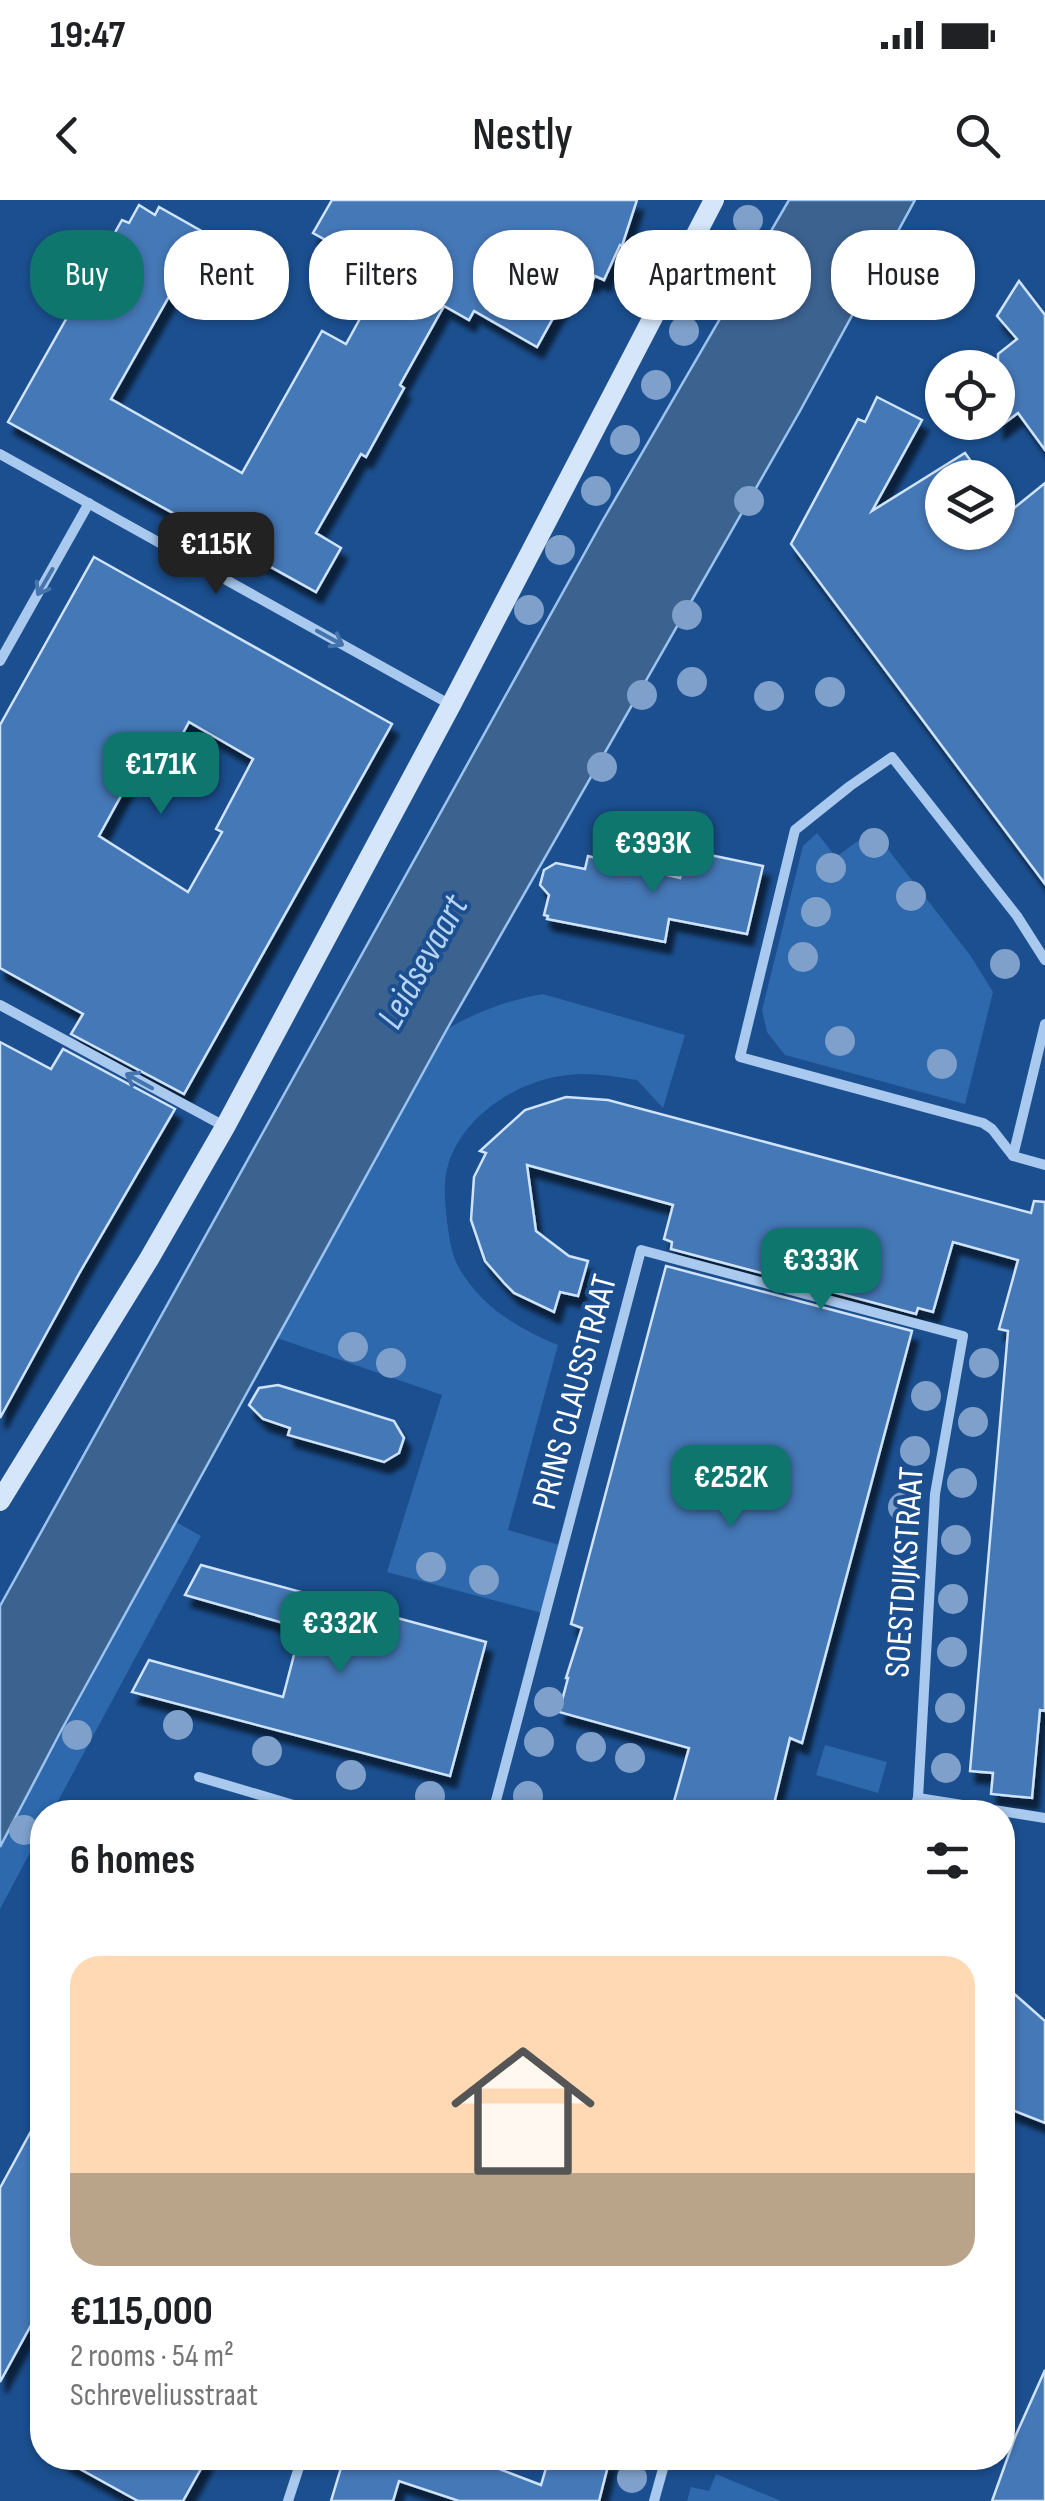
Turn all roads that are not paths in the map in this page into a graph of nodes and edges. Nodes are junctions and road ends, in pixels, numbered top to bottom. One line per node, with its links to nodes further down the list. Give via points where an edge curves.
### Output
1 (714, 200): 5 (main road)
2 (0, 454): 3 (street)
3 (90, 503): 4 (street, one-way to 4); 5 (street, one-way to 5)
4 (0, 661)
5 (452, 704): 9 (main road)
6 (1045, 960): 10 (street, via 892,758 796,830 740,1057 984,1123)
7 (0, 1006): 9 (street, one-way to 7)
8 (1045, 1024): 10 (street)
9 (225, 1127): 13 (main road)
10 (1013, 1156): 11 (street)
11 (1045, 1165)
12 (963, 1336): 15 (street, SOESTDIJKSTRAAT, via 935,1494); 17 (street, PRINS CLAUSSTRAAT, via 641,1250)
13 (0, 1502)
14 (199, 1777): 16 (street)
15 (918, 1798): 18 (street)
16 (277, 1800)
17 (496, 1800)
18 (931, 1800)
19 (1015, 1813): 20 (street)
20 (1045, 1818)
21 (298, 2470): 23 (street)
22 (663, 2470): 24 (street)
23 (288, 2501)
24 (654, 2501)

